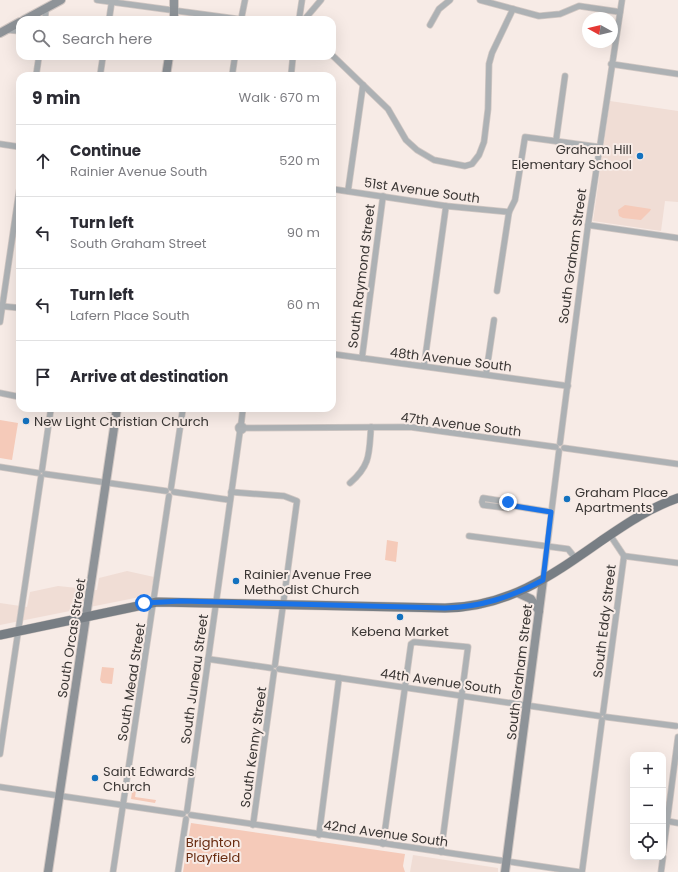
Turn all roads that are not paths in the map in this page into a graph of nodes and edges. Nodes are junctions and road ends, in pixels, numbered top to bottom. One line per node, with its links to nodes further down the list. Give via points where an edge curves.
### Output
1 (61, 0): 13 (street)
2 (97, 0): 11 (street)
3 (174, 0): 15 (street)
4 (245, 0): 22 (street)
5 (302, 0): 23 (street)
6 (321, 0): 24 (street)
7 (450, 0): 26 (street, via 439,9)
8 (480, 0): 14 (street)
9 (585, 0): 12 (street)
10 (622, 0): 16 (street, South Graham Street)
11 (111, 1): 15 (street); 19 (street)
12 (579, 6): 14 (street, via 549,16); 16 (street)
13 (46, 8): 17 (street); 18 (street)
14 (513, 10): 43 (street, via 489,64 484,142 480,155 472,164 465,166 427,158 406,140 388,109)
15 (174, 11): 20 (street); 21 (street)
16 (620, 12): 35 (street, South Graham Street)
17 (31, 16)
18 (45, 16)
19 (109, 16)
20 (174, 16)
21 (212, 16)
22 (243, 16)
23 (300, 16)
24 (307, 16)
25 (16, 24): 27 (street)
26 (430, 25)
27 (4, 31): 28 (street)
28 (16, 31)
29 (336, 59): 43 (street)
30 (38, 60): 36 (street)
31 (102, 60): 37 (street)
32 (168, 60): 38 (street)
33 (234, 60): 39 (street)
34 (293, 60): 40 (street)
35 (612, 64): 41 (street); 47 (street, South Graham Street)
36 (37, 72)
37 (101, 72)
38 (167, 72)
39 (233, 72)
40 (292, 72)
41 (678, 74)
42 (565, 76): 44 (street)
43 (363, 85): 49 (street, South Raymond Street)
44 (556, 141): 47 (street); 53 (street, via 525,137 515,200)
45 (0, 144): 46 (street)
46 (16, 146)
47 (599, 147): 54 (street, South Graham Street)
48 (336, 190): 49 (street, 51st Avenue South)
49 (348, 191): 50 (street, 51st Avenue South)
50 (382, 196): 51 (street, 51st Avenue South); 62 (street, South Raymond Street)
51 (446, 206): 53 (street, 51st Avenue South); 63 (street)
52 (16, 210): 57 (street)
53 (509, 212): 56 (street)
54 (588, 225): 55 (street); 65 (street, South Graham Street)
55 (678, 238)
56 (497, 291)
57 (1, 306): 58 (street); 60 (street)
58 (16, 308)
59 (494, 320): 64 (street)
60 (0, 322)
61 (336, 355): 62 (street, 48th Avenue South)
62 (362, 358): 63 (street, 48th Avenue South)
63 (424, 366): 64 (street, 48th Avenue South)
64 (486, 374): 65 (street, 48th Avenue South)
65 (568, 386): 74 (street, South Graham Street)
66 (0, 393): 67 (street)
67 (16, 395)
68 (50, 412): 77 (street)
69 (117, 412): 78 (street, South Orcas Street)
70 (182, 412): 80 (street, South Mead Street)
71 (243, 412): 73 (street, South Juneau Street)
72 (372, 427): 73 (street, 47th Avenue South); 74 (street, 47th Avenue South, via 412,427); 79 (street, via 367,462 360,474)
73 (242, 428): 81 (street, South Juneau Street)
74 (560, 447): 75 (street, 47th Avenue South); 85 (street, South Graham Street)
75 (678, 464)
76 (0, 467): 77 (street)
77 (42, 473): 78 (street); 99 (street)
78 (107, 482): 80 (street); 98 (street, South Orcas Street)
79 (350, 483)
80 (170, 492): 83 (street); 94 (street, South Mead Street)
81 (231, 492): 83 (street, South Juneau Street); 96 (street, South Kenny Street, via 290,497 296,501 296,521)
82 (678, 498): 86 (main road, via 647,511)
83 (230, 500): 95 (street, South Juneau Street)
84 (514, 506): 84 (street, via 508,502 483,498 482,502 483,505 507,508); 85 (street)
85 (551, 512): 88 (street, South Graham Street)
86 (610, 535): 89 (street, South Eddy Street); 90 (main road)
87 (469, 536): 88 (street)
88 (547, 546): 90 (street, via 568,549); 92 (street, South Graham Street)
89 (624, 556): 91 (street); 107 (street, South Eddy Street)
90 (576, 559): 92 (main road)
91 (678, 563)
92 (543, 580): 93 (main road); 97 (street, South Graham Street)
93 (518, 593): 96 (main road, via 490,603 458,608); 97 (street, via 531,598)
94 (154, 602): 95 (main road); 98 (main road); 113 (street, South Mead Street)
95 (216, 602): 96 (main road); 101 (street, South Juneau Street)
96 (283, 604): 102 (street, South Kenny Street)
97 (539, 611): 106 (street, South Graham Street)
98 (86, 615): 99 (main road); 112 (street, South Orcas Street)
99 (18, 631): 100 (main road); 110 (street)
100 (0, 635)
101 (208, 659): 102 (street, 44th Avenue South); 114 (street, South Juneau Street)
102 (275, 668): 103 (street, 44th Avenue South); 117 (street, South Kenny Street)
103 (339, 678): 104 (street, 44th Avenue South); 119 (street)
104 (405, 687): 105 (street, 44th Avenue South); 105 (street, via 411,644 414,642 468,646); 120 (street)
105 (462, 695): 106 (street, 44th Avenue South); 121 (street)
106 (527, 705): 107 (street, 44th Avenue South); 123 (street, South Graham Street)
107 (603, 716): 108 (street, 44th Avenue South); 130 (street, South Eddy Street)
108 (677, 726)
109 (678, 737): 115 (street)
110 (0, 754)
111 (0, 787): 112 (street, 42nd Avenue South)
112 (59, 796): 113 (street, 42nd Avenue South); 125 (street, South Orcas Street)
113 (124, 806): 114 (street, 42nd Avenue South); 126 (street, South Mead Street)
114 (187, 815): 117 (street, 42nd Avenue South); 127 (street, South Juneau Street)
115 (667, 821): 116 (street); 118 (street)
116 (678, 823)
117 (253, 825): 119 (street, 42nd Avenue South)
118 (666, 829)
119 (319, 835): 120 (street, 42nd Avenue South)
120 (383, 844): 121 (street, 42nd Avenue South)
121 (441, 852): 123 (street, 42nd Avenue South)
122 (662, 860): 131 (street)
123 (506, 862): 124 (street, 42nd Avenue South); 128 (street, South Graham Street)
124 (567, 871): 129 (street, 42nd Avenue South)
125 (48, 872)
126 (114, 872)
127 (178, 872)
128 (504, 872)
129 (578, 872)
130 (582, 872)
131 (661, 872)

